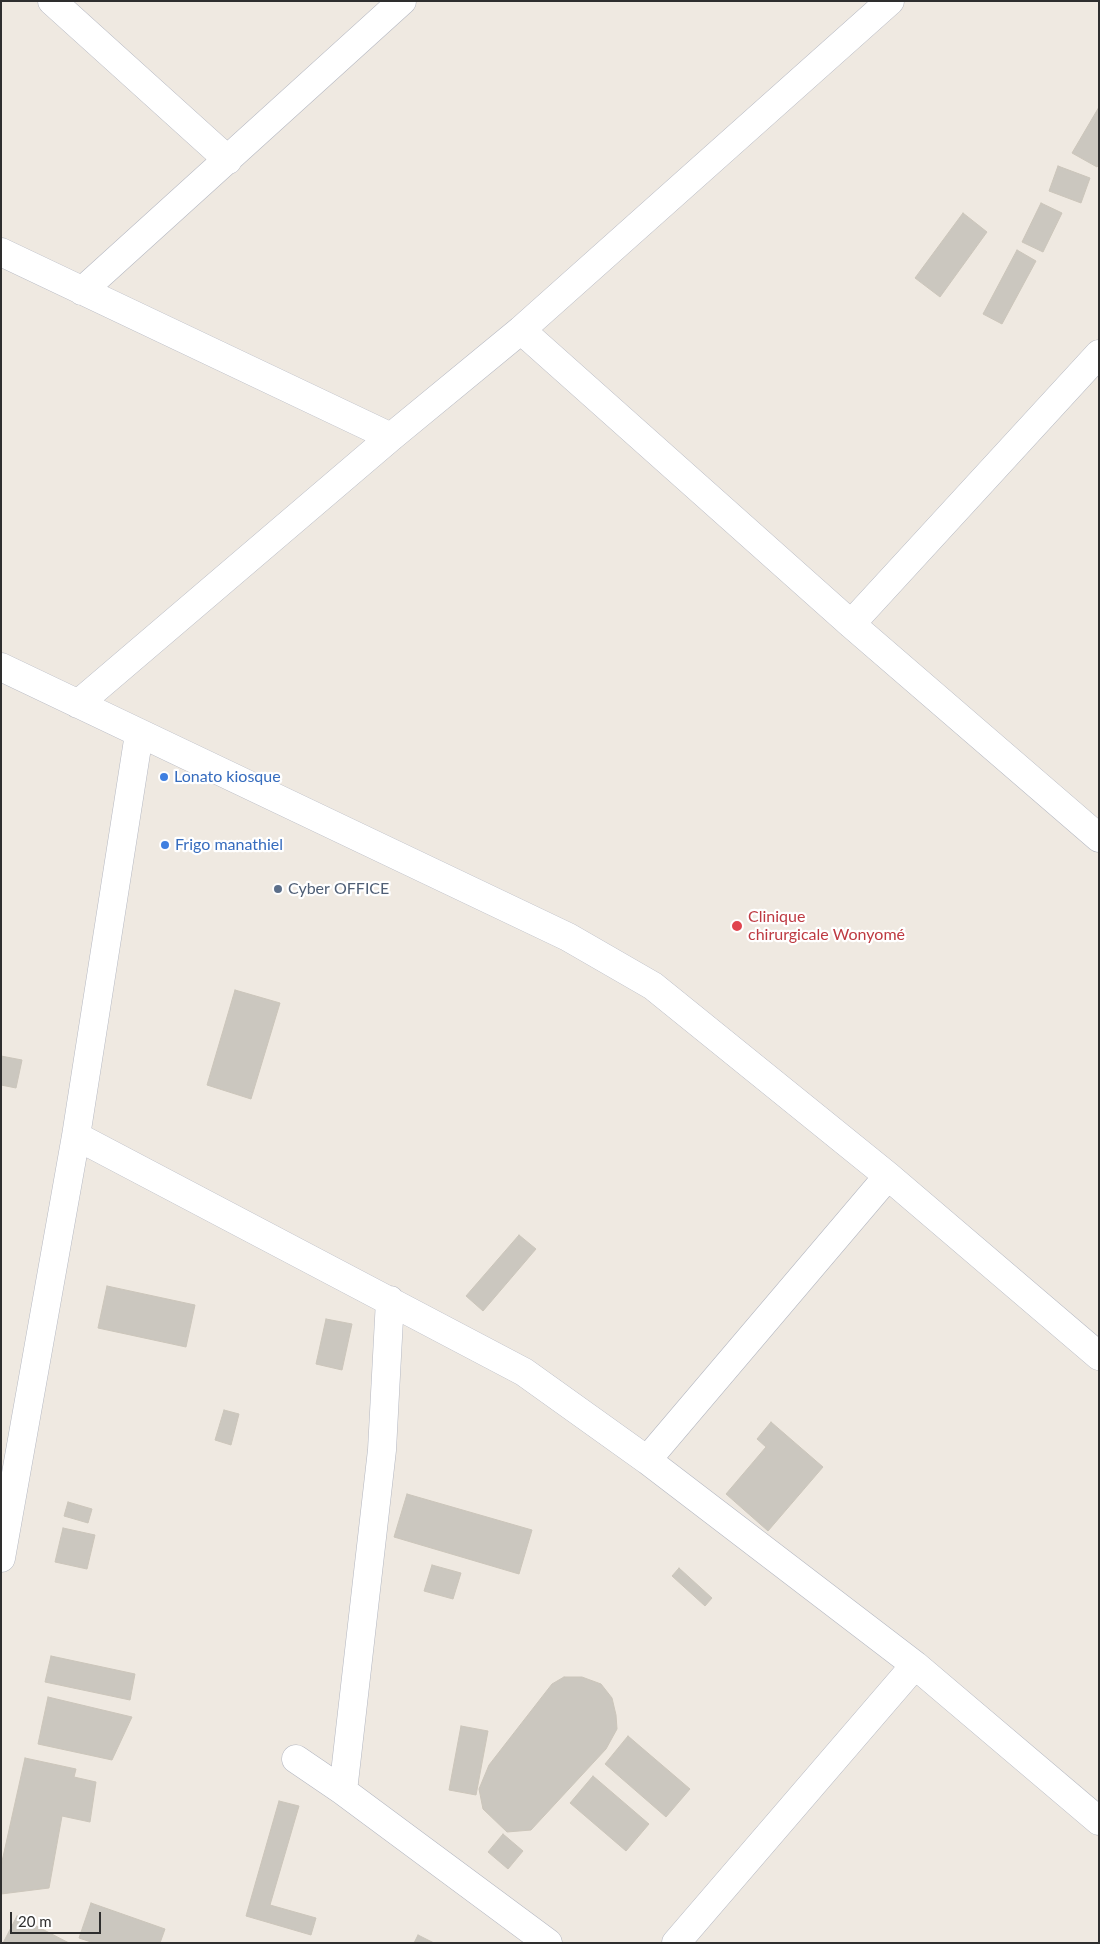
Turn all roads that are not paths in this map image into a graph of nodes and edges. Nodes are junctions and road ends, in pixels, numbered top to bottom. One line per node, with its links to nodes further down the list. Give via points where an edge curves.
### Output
1 (52, 1): 4 (street)
2 (402, 1): 4 (street)
3 (890, 1): 7 (street)
4 (228, 160): 6 (street)
5 (1, 252): 6 (street)
6 (82, 291): 9 (street)
7 (521, 330): 9 (street); 10 (street)
8 (1099, 354): 10 (street)
9 (391, 437): 12 (street)
10 (851, 624): 14 (street)
11 (1, 667): 12 (street)
12 (78, 704): 13 (street)
13 (139, 734): 15 (street); 16 (street, via 568,937 653,986)
14 (1099, 838)
15 (76, 1136): 17 (street); 20 (street)
16 (888, 1176): 18 (street); 19 (street)
17 (390, 1300): 19 (street, via 524,1372); 23 (street, via 382,1450)
18 (1099, 1356)
19 (647, 1460): 21 (street)
20 (1, 1558)
21 (914, 1665): 24 (street); 26 (street)
22 (296, 1759): 23 (street)
23 (344, 1791): 25 (street)
24 (1099, 1821)
25 (548, 1943)
26 (676, 1943)

